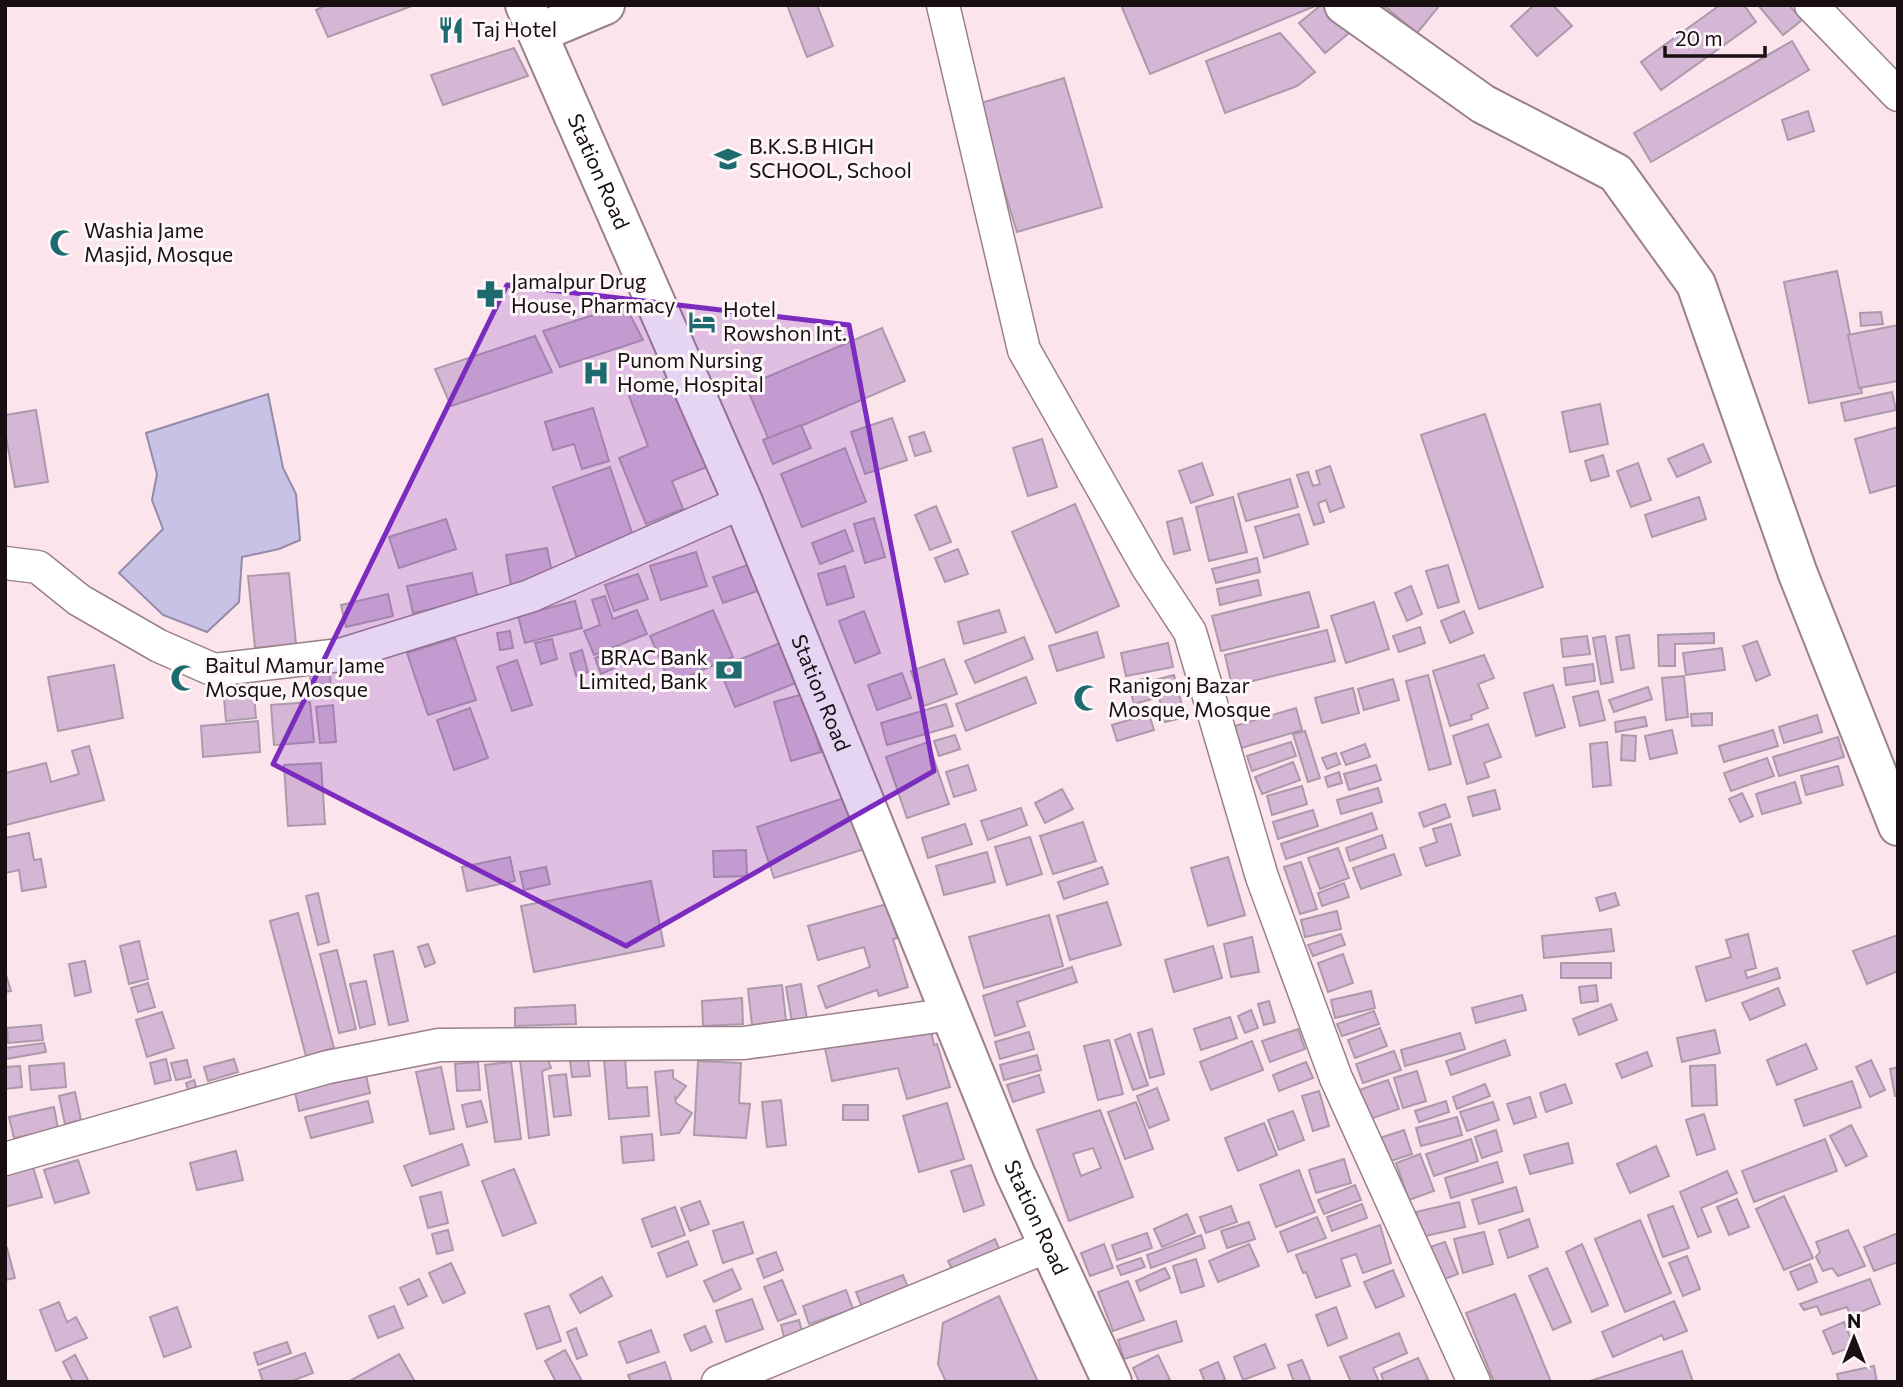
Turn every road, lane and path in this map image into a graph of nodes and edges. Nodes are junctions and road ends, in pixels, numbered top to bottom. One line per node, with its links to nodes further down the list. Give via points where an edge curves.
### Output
1 (605, 5): 5 (main road)
2 (943, 5): 15 (street, via 1024,350 1148,568 1190,632 1262,877 1336,1079)
3 (1344, 5): 9 (main road, via 1483,104 1616,173 1696,284 1798,574)
4 (1811, 5): 6 (street)
5 (531, 19): 7 (main road, Station Road)
6 (1898, 95)
7 (743, 502): 8 (street, via 505,604 340,656 214,670 159,646 79,600 38,567); 10 (main road, Station Road)
8 (5, 563)
9 (1898, 826)
10 (952, 1014): 11 (street, via 744,1042 439,1045 328,1067); 12 (main road, Station Road, via 1014,1173)
11 (5, 1158)
12 (1048, 1246): 13 (street); 14 (main road, Station Road)
13 (718, 1382)
14 (1112, 1382)
15 (1474, 1382)

